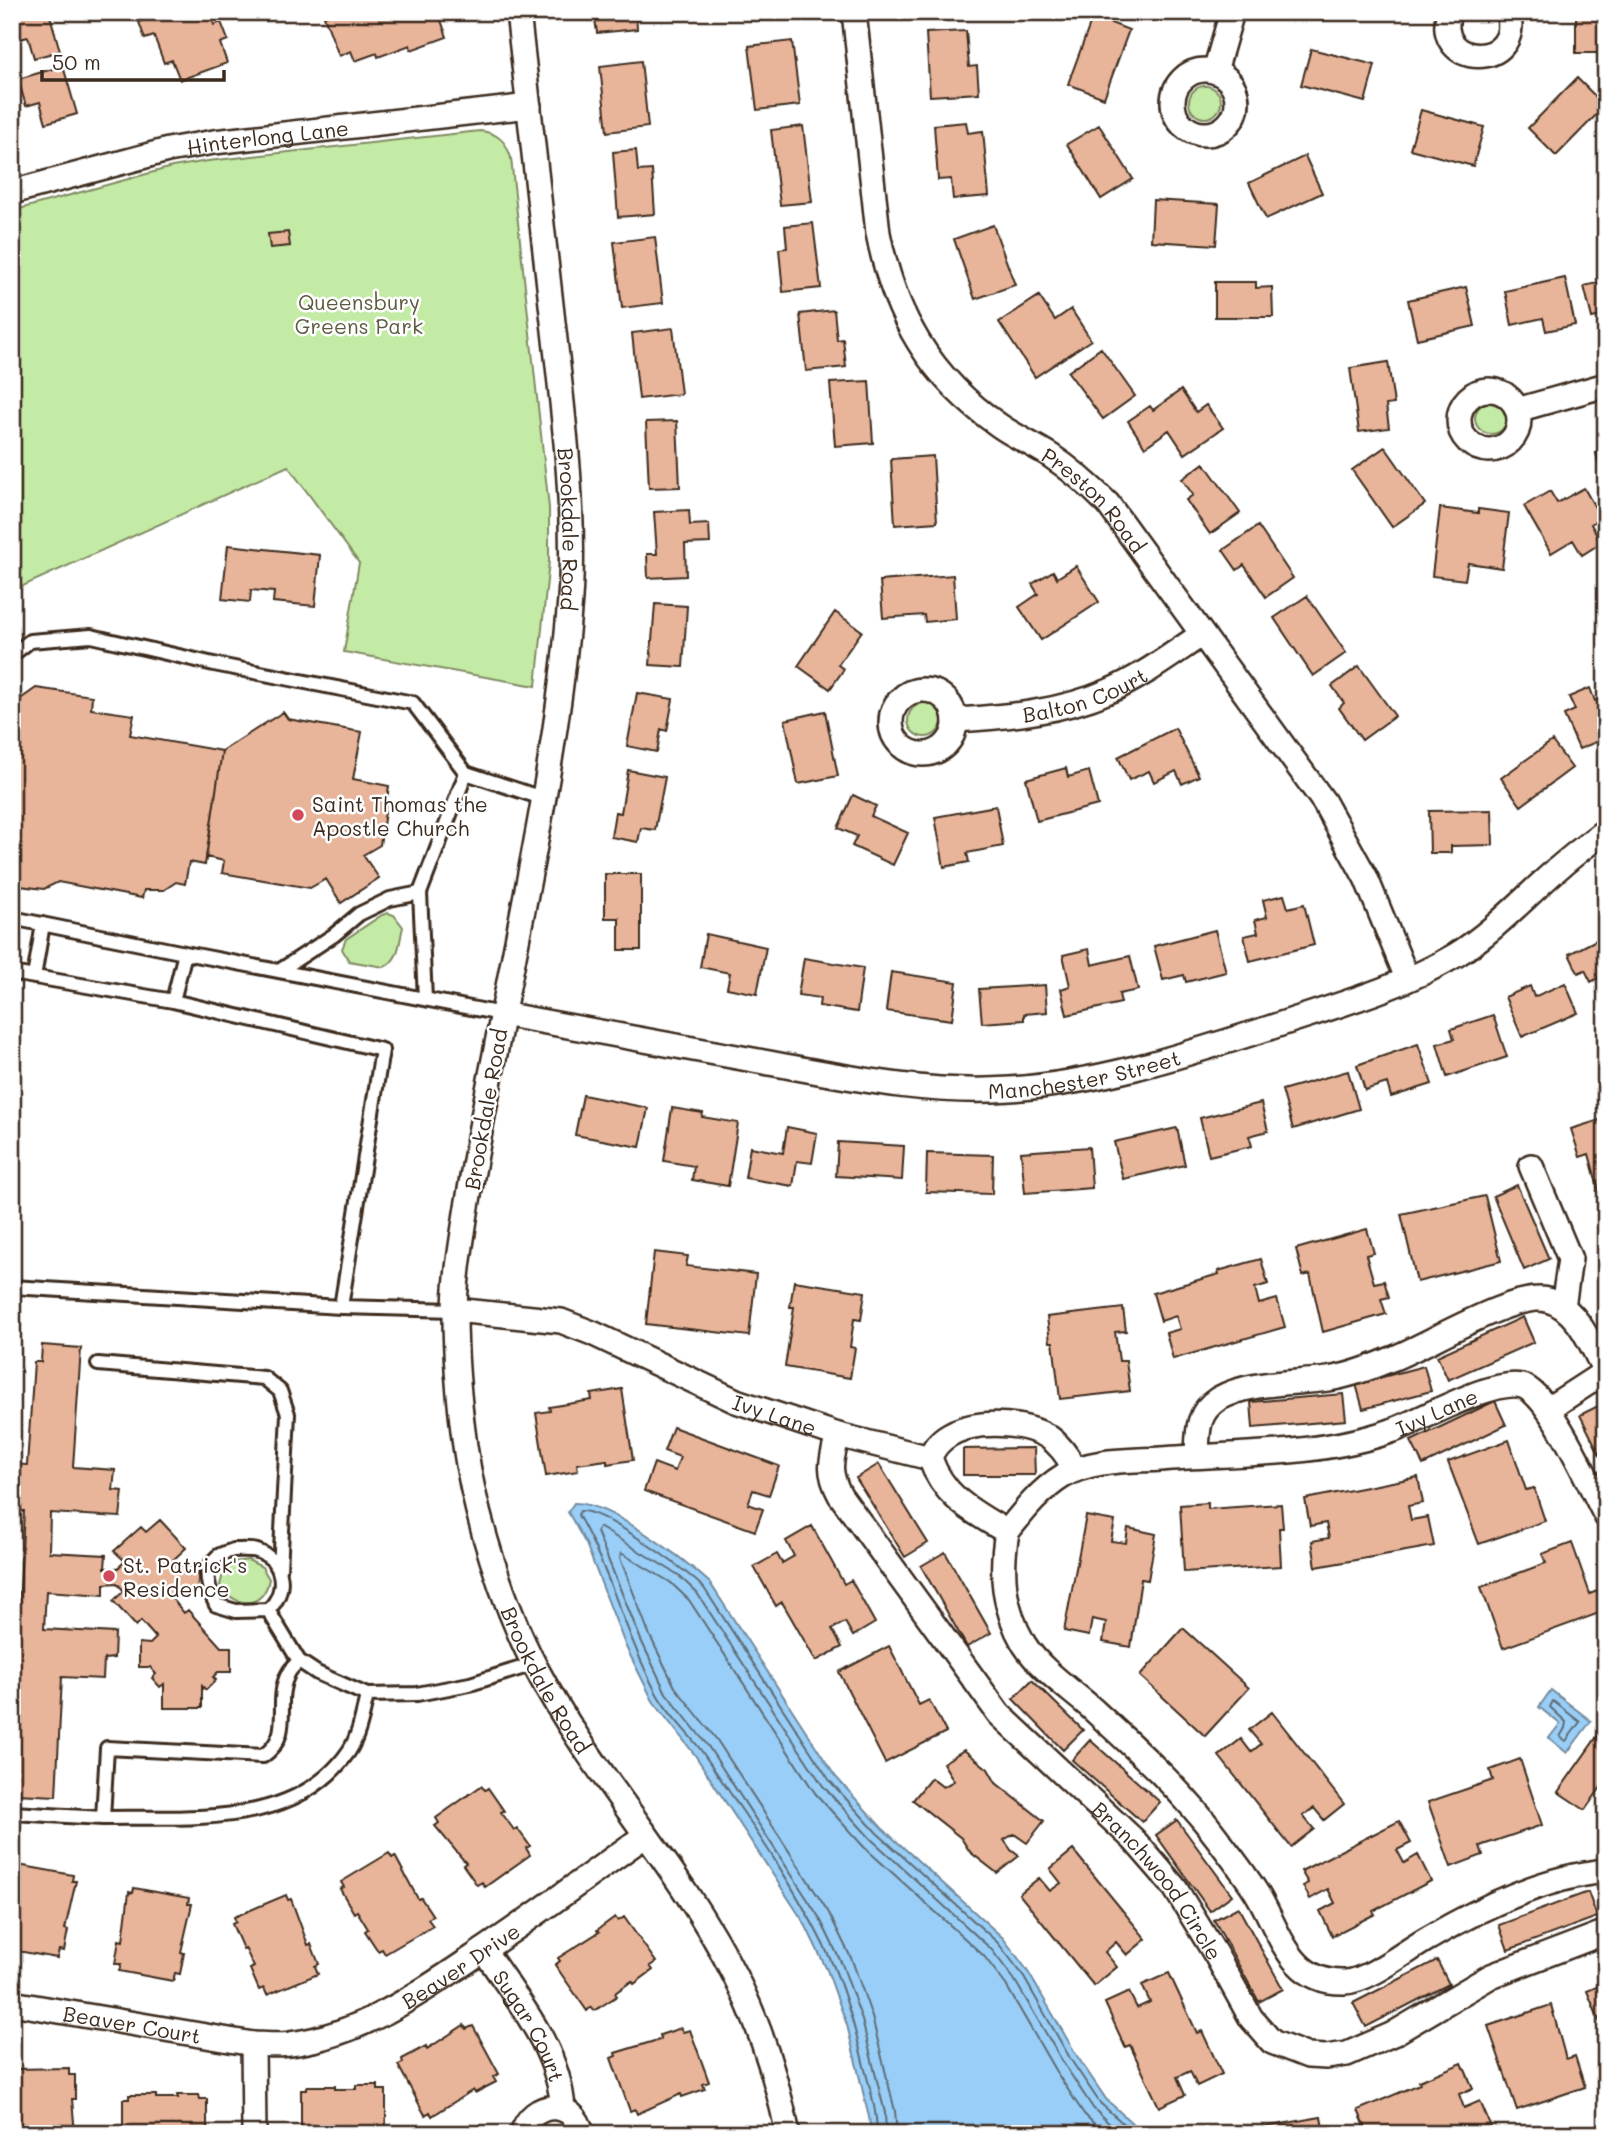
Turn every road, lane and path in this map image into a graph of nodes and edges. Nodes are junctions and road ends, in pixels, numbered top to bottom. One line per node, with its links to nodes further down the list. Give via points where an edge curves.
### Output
1 (518, 12): 7 (street, Brookdale Road)
2 (854, 12): 11 (street, Preston Road, via 878,233 904,320 919,346 957,391 1001,427 1071,470 1108,504)
3 (1232, 12): 6 (street)
4 (1508, 12): 5 (street, via 1506,41 1499,50 1480,57 1469,56 1452,44)
5 (1447, 13)
6 (1215, 71)
7 (529, 106): 8 (street, Hinterlong Lane, via 214,142); 15 (street, Brookdale Road, via 569,494 570,595)
8 (12, 192)
9 (1606, 385): 10 (street)
10 (1517, 410)
11 (1201, 635): 13 (street, Balton Court, via 1108,692 1032,712); 24 (street, Preston Road, via 1324,802 1366,878)
12 (12, 655): 14 (lane, via 30,642 91,636 413,703)
13 (955, 720)
14 (466, 773): 15 (lane); 17 (lane)
15 (542, 797): 27 (street, Brookdale Road)
16 (1606, 830): 24 (street, Manchester Street, via 1460,953)
17 (420, 893): 21 (lane, via 390,898 359,914); 25 (lane)
18 (12, 918): 19 (lane)
19 (43, 924): 20 (lane); 23 (lane)
20 (185, 953): 21 (lane); 26 (lane)
21 (279, 971): 25 (lane)
22 (12, 973): 23 (lane)
23 (34, 977): 26 (lane)
24 (1407, 978): 27 (street, Manchester Street, via 1351,1001 1132,1070 1010,1089 883,1084)
25 (425, 999): 27 (lane)
26 (173, 1001): 30 (lane, via 382,1050)
27 (502, 1014): 32 (street, Brookdale Road, via 474,1163)
28 (1531, 1166): 31 (street, via 1570,1259)
29 (12, 1287): 30 (lane)
30 (341, 1307): 32 (lane)
31 (1563, 1307): 34 (street, via 1580,1326); 37 (street, via 1534,1298 1353,1373 1266,1385 1219,1399 1201,1415)
32 (455, 1310): 36 (street, Ivy Lane, via 561,1321 736,1401); 45 (street, Brookdale Road, via 458,1382 482,1526)
33 (98, 1364): 42 (lane, via 264,1378 280,1391 288,1413)
34 (1605, 1372): 35 (street)
35 (1548, 1409): 37 (street, Ivy Lane, via 1525,1387 1513,1384 1477,1393 1389,1432 1348,1442); 40 (street, Ivy Lane)
36 (838, 1435): 38 (street, Ivy Lane); 51 (street, Branchwood Circle, via 830,1466 840,1495 999,1714 1133,1839 1175,1888 1251,2018 1272,2042 1308,2056 1347,2054 1393,2034 1491,1976)
37 (1197, 1456): 39 (street, Ivy Lane)
38 (930, 1458): 39 (street, via 933,1448 950,1435 987,1423 1018,1424 1051,1438); 41 (street, via 936,1475 956,1500)
39 (1076, 1470): 41 (street, Ivy Lane, via 1050,1485)
40 (1606, 1516)
41 (1007, 1532): 50 (street, via 1002,1580 1007,1605 1027,1647 1195,1808 1257,1893 1287,1952 1313,1975 1347,1982 1367,1975 1493,1904)
42 (280, 1570): 43 (lane, via 281,1591); 43 (lane, via 271,1558 255,1550 233,1550 216,1557 209,1571 207,1586 216,1605 236,1611)
43 (268, 1610): 44 (lane)
44 (299, 1661): 46 (lane); 48 (lane, via 288,1674 281,1736 274,1749 263,1756 107,1748)
45 (534, 1664): 46 (lane, via 417,1694); 49 (street, Brookdale Road, via 566,1720)
46 (367, 1695): 48 (lane, via 350,1749 330,1774 286,1803 208,1816)
47 (12, 1813): 48 (lane)
48 (103, 1818)
49 (646, 1836): 52 (street, Beaver Drive); 59 (street, Brookdale Road, via 734,1974 758,2029)
50 (1606, 1871)
51 (1606, 1931)
52 (484, 1950): 54 (street, Beaver Drive, via 367,2020 309,2041); 55 (street, Sugar Court, via 551,2056)
53 (12, 2003): 54 (street, Beaver Court)
54 (253, 2044): 56 (street)
55 (563, 2109): 57 (street, Sugar Court, via 532,2114); 58 (street, Sugar Court, via 578,2121)
56 (254, 2134)
57 (522, 2134)
58 (582, 2134)
59 (788, 2134)

